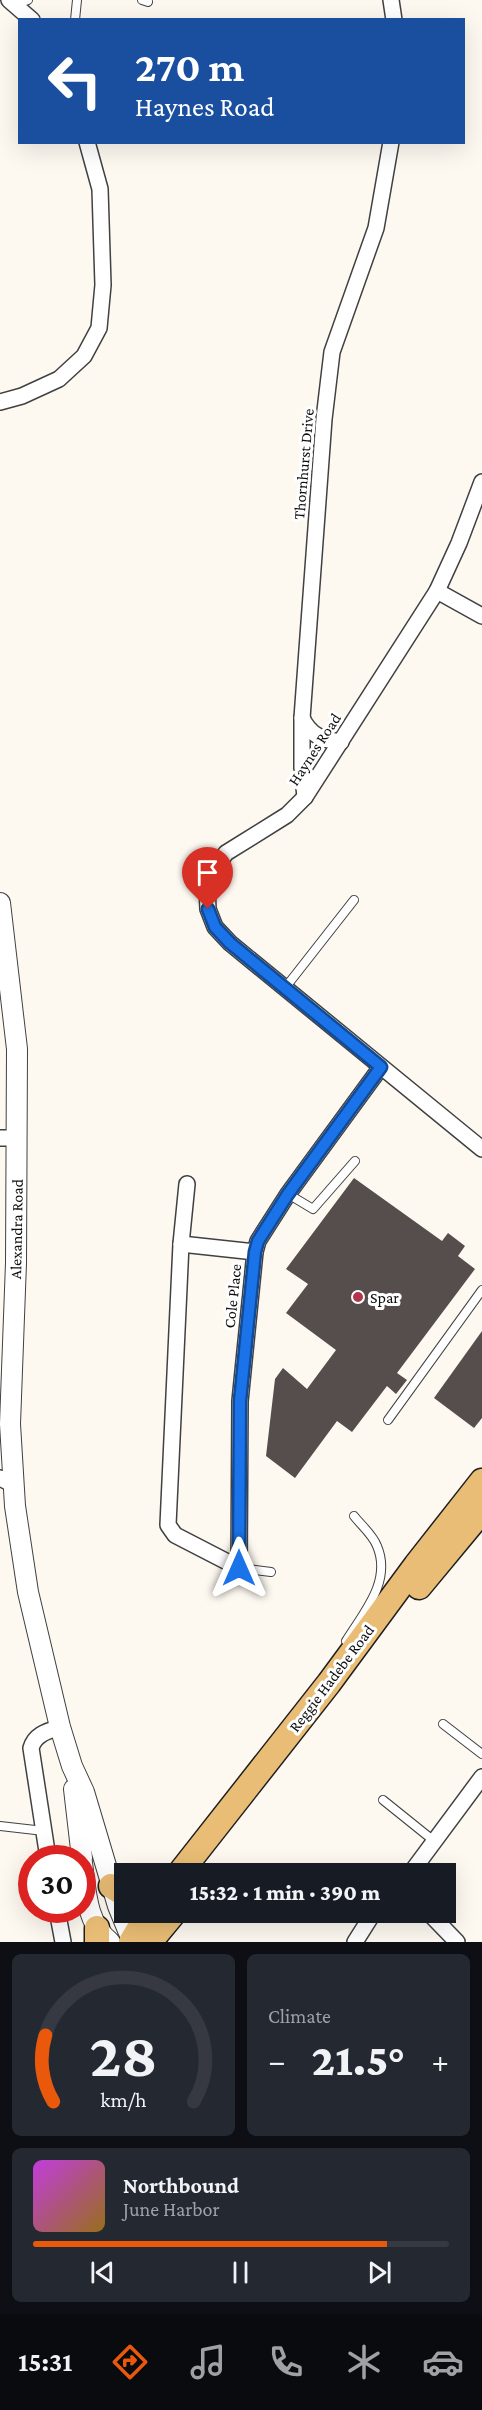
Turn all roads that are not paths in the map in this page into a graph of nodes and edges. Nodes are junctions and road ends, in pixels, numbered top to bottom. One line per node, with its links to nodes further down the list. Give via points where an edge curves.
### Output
1 (77, 0): 5 (lane)
2 (391, 0): 6 (street)
3 (17, 2): 4 (street)
4 (30, 18)
5 (75, 18)
6 (394, 18)
7 (88, 144): 9 (street, via 99,189 103,285 99,327 84,356 59,379)
8 (391, 144): 13 (street, Thornhurst Drive, via 376,228 332,352)
9 (0, 402)
10 (482, 482): 11 (street, Haynes Road)
11 (437, 591): 12 (street); 14 (street, Haynes Road)
12 (482, 616)
13 (302, 718): 14 (street, via 307,729 321,738); 15 (street, Thornhurst Drive)
14 (340, 742): 15 (street, Haynes Road)
15 (305, 797): 18 (street, Haynes Road, via 287,815 226,853 207,887 208,909 215,927)
16 (354, 900): 18 (lane)
17 (0, 903): 20 (street, Alexandra Road, via 17,1049)
18 (285, 988): 19 (street, Haynes Road)
19 (381, 1067): 21 (street, Haynes Road); 24 (street, Cole Place)
20 (8, 1138): 29 (street, Alexandra Road, via 11,1288)
21 (482, 1149)
22 (355, 1161): 24 (lane, via 313,1209)
23 (187, 1185): 25 (street)
24 (288, 1194): 26 (street, Cole Place)
25 (181, 1244): 26 (street); 33 (street, via 168,1525 175,1535)
26 (255, 1252): 33 (street, Cole Place, via 240,1401)
27 (482, 1290): 28 (lane)
28 (388, 1420)
29 (7, 1481): 37 (street, Alexandra Road)
30 (482, 1481): 35 (main road, Reggie Hadebe Road)
31 (482, 1511): 48 (main road, Reggie Hadebe Road)
32 (354, 1516): 35 (lane, via 377,1545 382,1563 379,1587 345,1642)
33 (239, 1568): 34 (lane)
34 (271, 1572)
35 (329, 1683): 47 (main road, Reggie Hadebe Road)
36 (443, 1724): 38 (lane)
37 (60, 1727): 39 (street, Alexandra Road); 43 (street, via 41,1734 31,1748)
38 (482, 1754)
39 (72, 1766): 46 (street, Alexandra Road); 50 (street, Alexandra Road)
40 (482, 1777): 44 (street)
41 (383, 1800): 44 (lane)
42 (0, 1826): 43 (lane)
43 (44, 1831): 45 (street)
44 (434, 1841): 49 (street)
45 (46, 1845)
46 (80, 1845)
47 (196, 1863)
48 (197, 1863)
49 (418, 1863)
50 (114, 1878)
51 (96, 1912): 58 (street, Alexandra Road)
52 (59, 1923): 59 (street)
53 (126, 1923): 58 (street, Alexandra Road)
54 (142, 1923): 58 (main road)
55 (158, 1923): 58 (main road)
56 (366, 1923): 60 (street)
57 (439, 1923): 61 (street)
58 (130, 1940)
59 (63, 1942)
60 (356, 1942)
61 (457, 1942)

